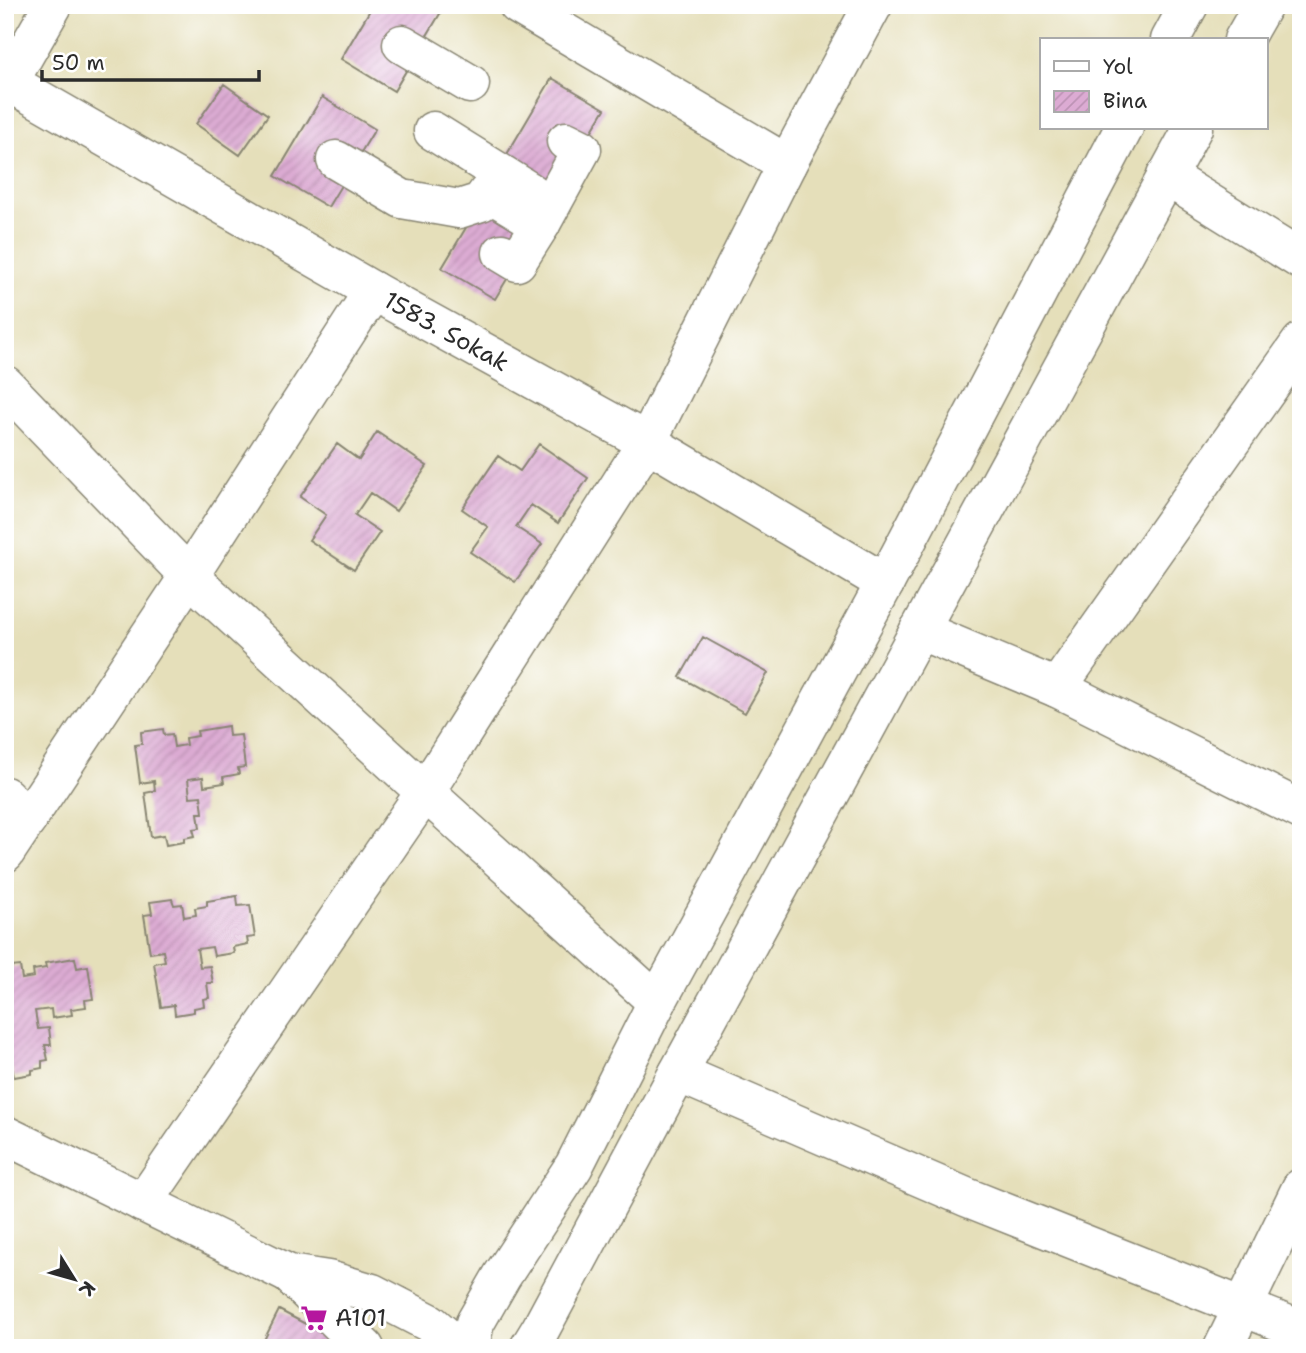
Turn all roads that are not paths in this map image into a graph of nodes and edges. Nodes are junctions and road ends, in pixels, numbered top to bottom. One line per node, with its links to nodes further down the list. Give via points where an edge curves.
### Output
1 (53, 5): 9 (street)
2 (518, 5): 16 (street)
3 (873, 5): 16 (street)
4 (1189, 5): 6 (street)
5 (1263, 5): 7 (street)
6 (1171, 38)
7 (1244, 38)
8 (402, 44): 10 (street)
9 (7, 84): 21 (street, 1583. Sokak)
10 (470, 85)
11 (1123, 130): 26 (street)
12 (1192, 130): 17 (street)
13 (433, 131): 18 (street)
14 (566, 141): 18 (street, via 582,149)
15 (336, 160): 18 (street, via 402,198 458,209 481,202 488,192)
16 (787, 164): 24 (street)
17 (1166, 176): 20 (street); 27 (street)
18 (546, 214): 19 (street, via 517,262)
19 (502, 253)
20 (1301, 260)
21 (373, 291): 24 (street, 1583. Sokak); 25 (street)
22 (1301, 342): 28 (street)
23 (5, 385): 25 (street)
24 (647, 442): 26 (street, 1583. Sokak); 29 (street)
25 (189, 576): 29 (street); 30 (street)
26 (884, 583): 33 (street)
27 (919, 630): 28 (street); 34 (street)
28 (1057, 688): 31 (street)
29 (425, 792): 33 (street); 37 (street)
30 (17, 808): 32 (street)
31 (1301, 810)
32 (5, 853)
33 (657, 1002): 41 (street, via 574,1166 475,1323)
34 (677, 1073): 39 (street, via 966,1197); 43 (street)
35 (5, 1135): 37 (street)
36 (1301, 1188): 39 (street)
37 (143, 1203): 38 (street)
38 (289, 1274): 41 (street, via 372,1293); 42 (street)
39 (1242, 1306): 40 (street); 44 (street)
40 (1301, 1330)
41 (470, 1347)
42 (365, 1348)
43 (529, 1348)
44 (1223, 1348)

